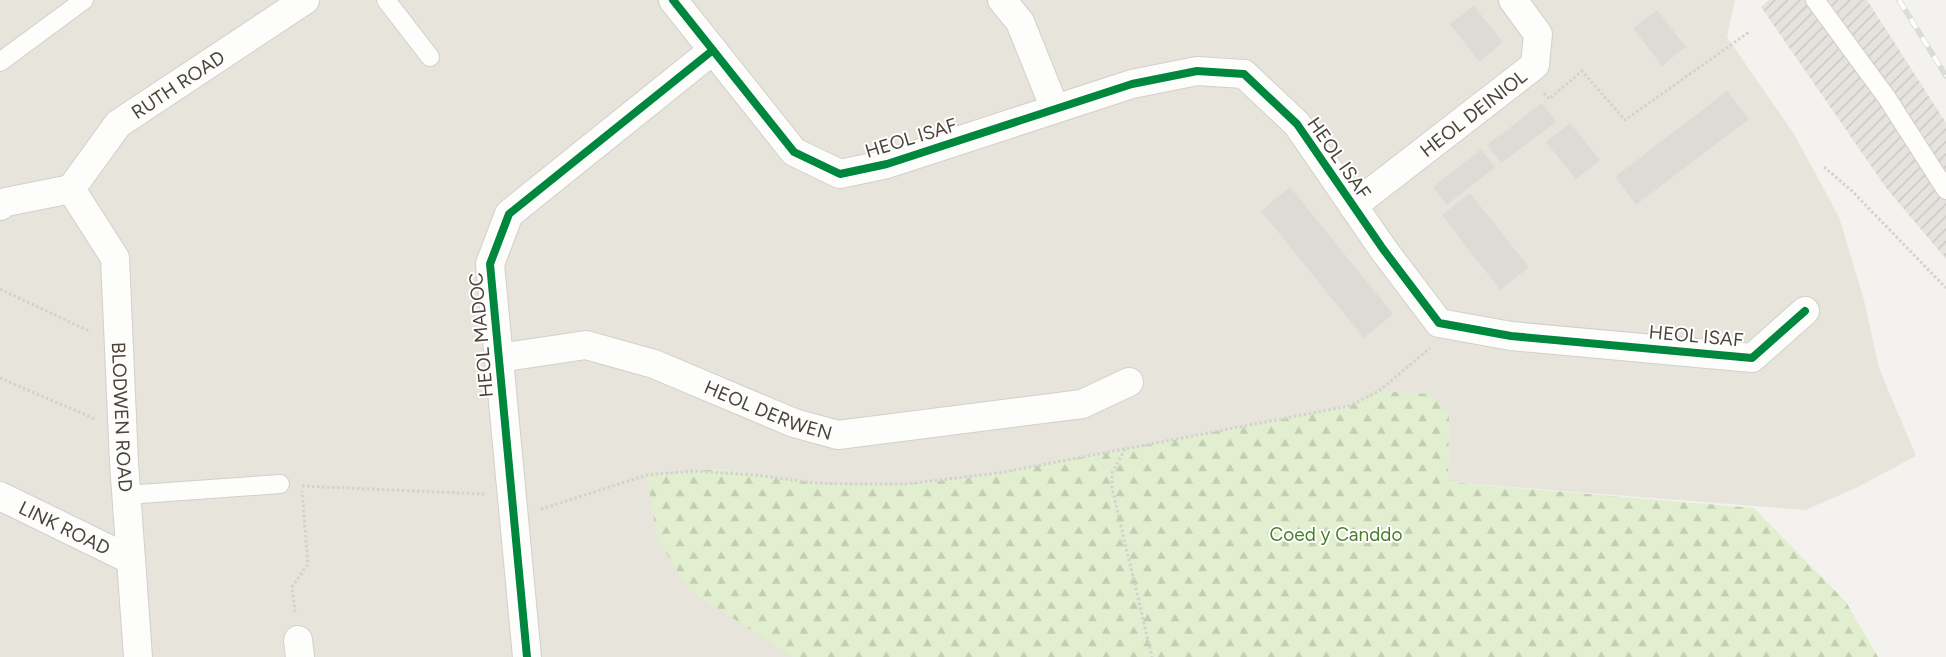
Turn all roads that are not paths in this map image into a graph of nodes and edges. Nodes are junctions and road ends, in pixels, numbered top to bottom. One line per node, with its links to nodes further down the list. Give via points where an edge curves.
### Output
1 (84, 0): 10 (lane)
2 (305, 0): 12 (street, RUTH ROAD, via 118,124)
3 (386, 0): 9 (lane)
4 (673, 0): 8 (street, HEOL ISAF)
5 (1002, 0): 11 (street, via 1020,22)
6 (1513, 0): 15 (street, HEOL DEINIOL, via 1538,34 1535,65)
7 (1815, 0): 13 (lane, via 1887,98)
8 (713, 50): 11 (street, HEOL ISAF, via 794,152 840,174 887,164); 17 (street, HEOL MADOC, via 509,214 490,264)
9 (430, 57)
10 (0, 62)
11 (1055, 109): 15 (street, HEOL ISAF, via 1132,84 1197,72 1244,74 1296,124)
12 (71, 189): 14 (street); 20 (street, BLODWEN ROAD, via 115,258)
13 (1946, 190)
14 (0, 206)
15 (1353, 206): 16 (street, HEOL ISAF, via 1439,323 1511,336 1752,358)
16 (1805, 311)
17 (499, 358): 18 (street, HEOL DERWEN, via 586,345 654,364 794,423 838,435 1082,404); 24 (street, HEOL MADOC)
18 (1129, 382)
19 (280, 484): 20 (lane)
20 (126, 495): 22 (street, BLODWEN ROAD)
21 (0, 496): 22 (street, LINK ROAD)
22 (131, 560): 23 (street, BLODWEN ROAD)
23 (138, 657)
24 (527, 657)

